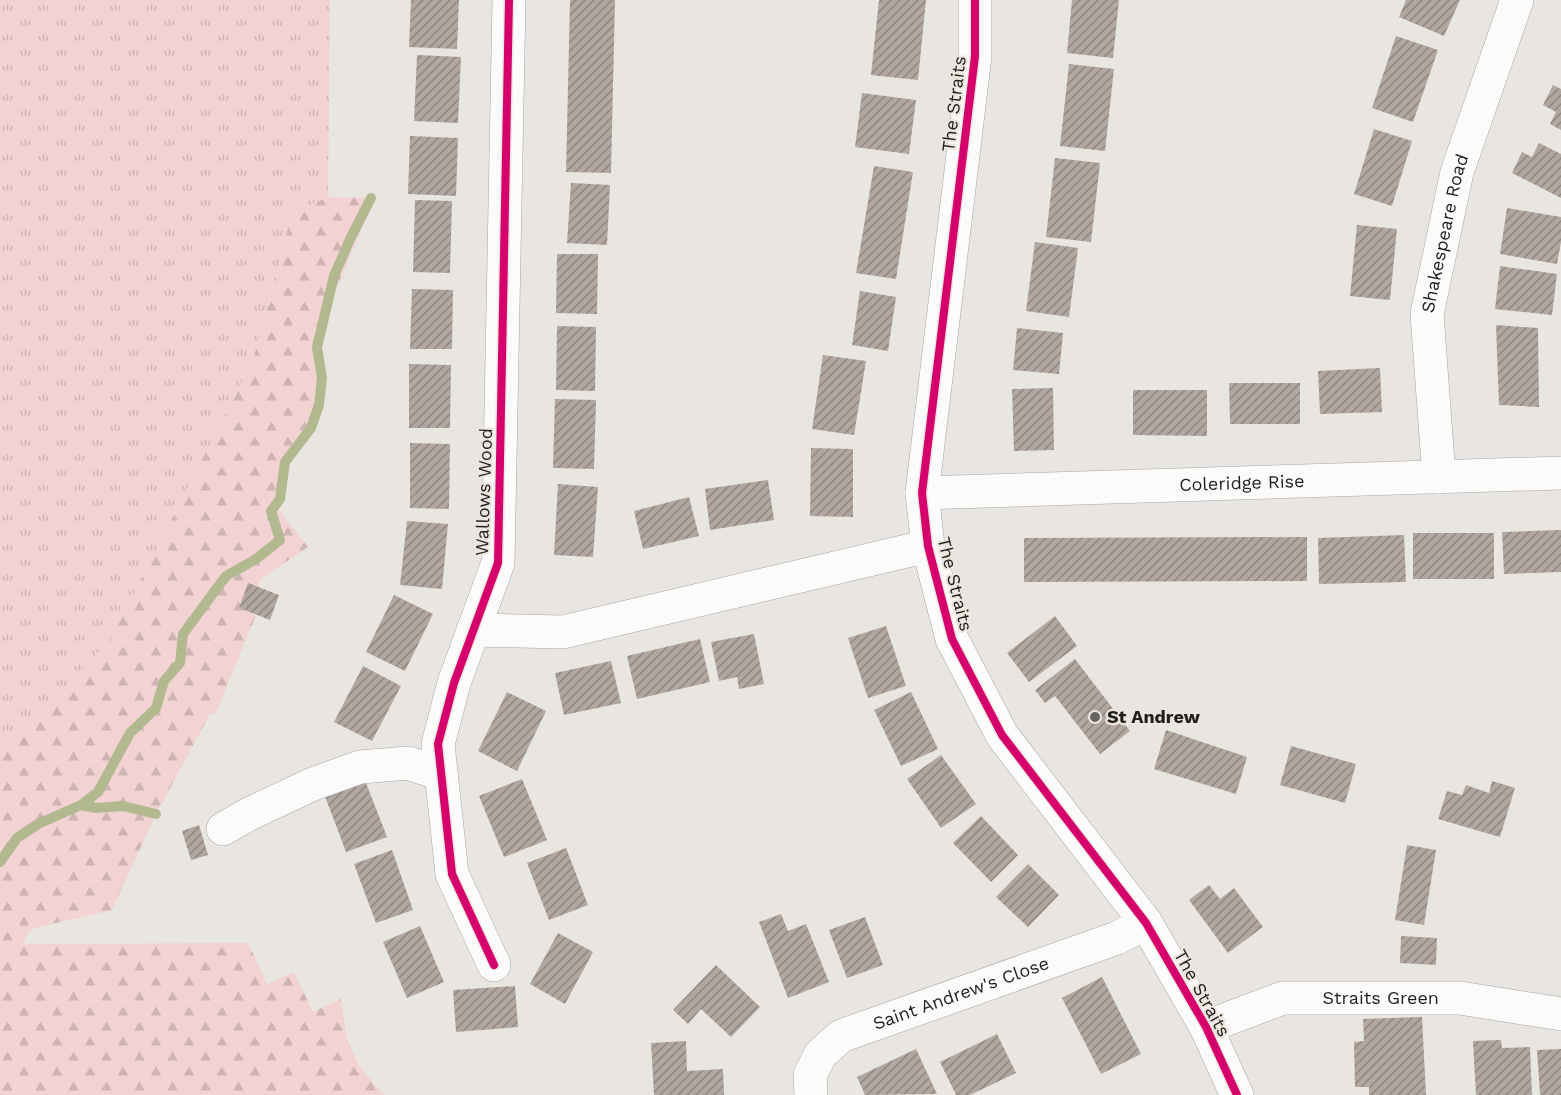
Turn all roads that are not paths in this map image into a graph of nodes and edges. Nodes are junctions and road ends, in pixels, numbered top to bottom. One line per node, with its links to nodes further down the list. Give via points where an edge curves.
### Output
1 (509, 0): 8 (street, Wallows Wood, via 498,563)
2 (975, 0): 6 (street, The Straits, via 975,56)
3 (1517, 0): 5 (street, Shakespeare Road, via 1457,172 1427,314)
4 (1561, 473): 5 (street, Coleridge Rise)
5 (1439, 477): 6 (street, Coleridge Rise)
6 (922, 493): 7 (street, The Straits)
7 (928, 546): 8 (street, via 563,632); 11 (street, The Straits, via 952,639 1002,735)
8 (473, 630): 9 (street, Wallows Wood, via 438,744)
9 (441, 774): 10 (street, via 408,763 360,767 314,784); 12 (street, Wallows Wood, via 452,873)
10 (223, 829)
11 (1146, 923): 14 (street, The Straits); 15 (street, Saint Andrew's Close, via 1117,938 841,1036 820,1055 810,1075)
12 (494, 965)
13 (1561, 1014): 14 (street, Straits Green, via 1460,998 1283,998)
14 (1206, 1027): 16 (street, The Straits)
15 (811, 1095)
16 (1237, 1095)

